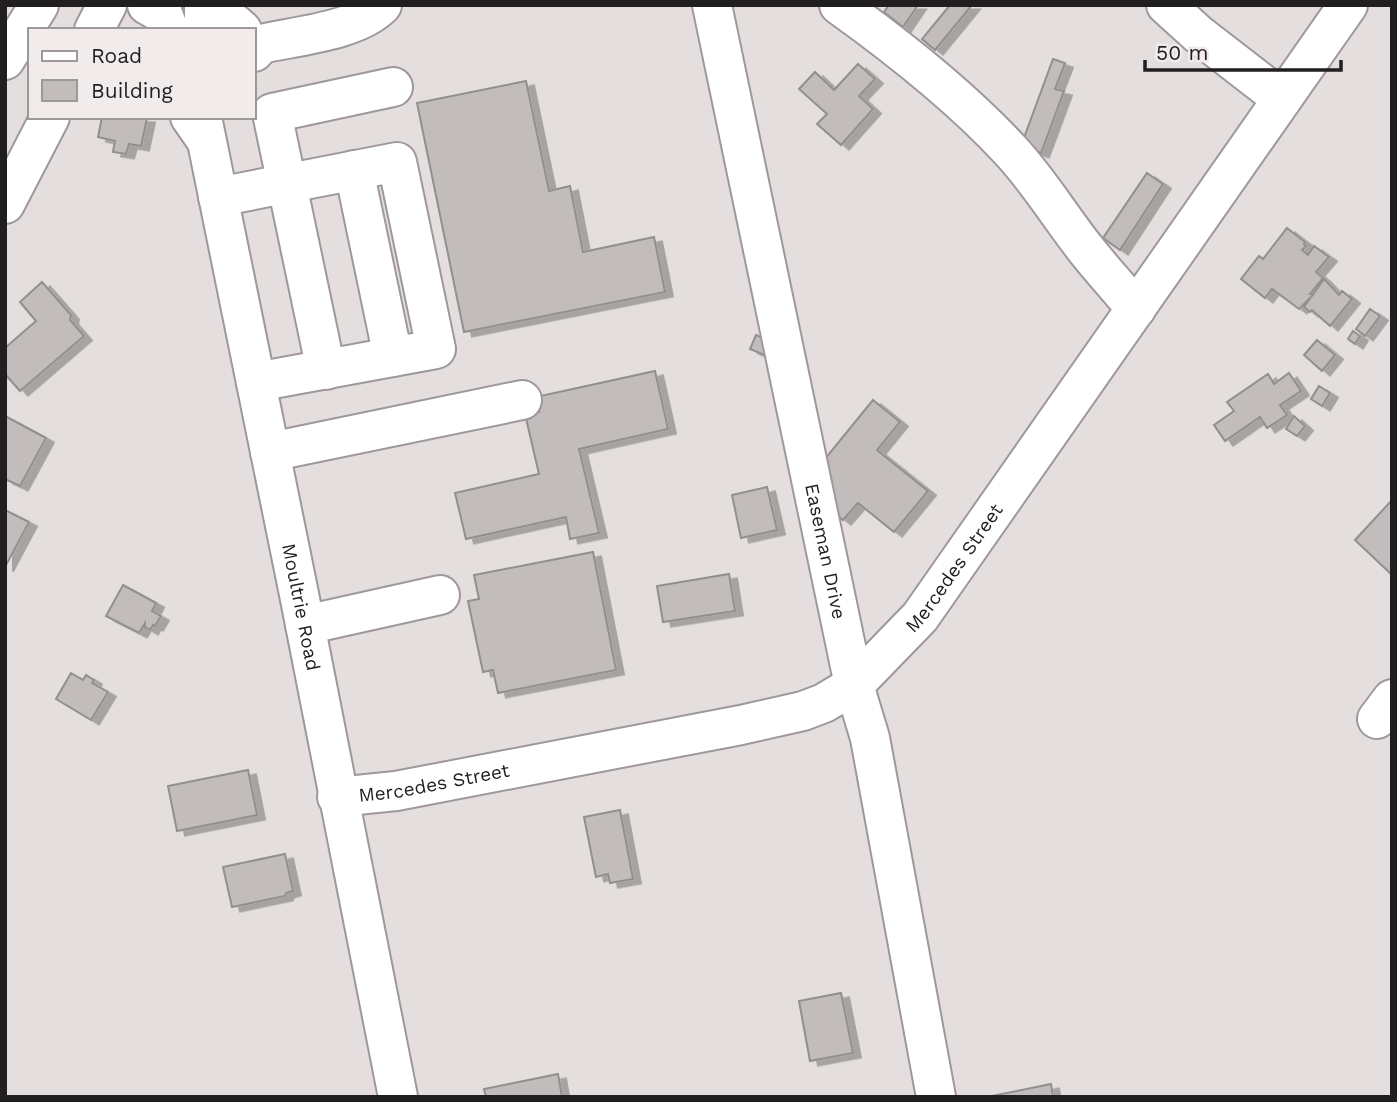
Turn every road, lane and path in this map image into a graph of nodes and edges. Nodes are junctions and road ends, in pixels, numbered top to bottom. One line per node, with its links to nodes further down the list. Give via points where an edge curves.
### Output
1 (39, 5): 9 (street)
2 (107, 5): 10 (street)
3 (147, 5): 11 (street, via 163,14)
4 (382, 5): 11 (street, via 352,24)
5 (712, 5): 28 (street, Easeman Drive)
6 (839, 5): 21 (street, via 938,82 1009,149)
7 (1166, 5): 15 (street)
8 (1348, 5): 15 (street, Mercedes Street)
9 (29, 28)
10 (95, 28)
11 (226, 28)
12 (28, 30): 13 (street)
13 (14, 62)
14 (393, 87): 18 (street, via 272,113)
15 (1282, 99): 21 (street, Mercedes Street)
16 (50, 120): 20 (street)
17 (201, 123): 19 (street, Moultrie Road)
18 (287, 183): 19 (street); 22 (street); 22 (street, via 397,162 436,349)
19 (218, 197): 23 (street, Moultrie Road)
20 (5, 204)
21 (1136, 309): 28 (street, Mercedes Street, via 920,617)
22 (326, 370): 23 (street)
23 (256, 382): 25 (street, Moultrie Road)
24 (522, 400): 25 (street)
25 (270, 452): 27 (street, Moultrie Road)
26 (440, 595): 27 (street)
27 (305, 625): 29 (street, Moultrie Road)
28 (854, 685): 29 (street, Mercedes Street, via 803,711 741,725 396,791); 31 (street, Easeman Drive, via 870,738)
29 (337, 797): 30 (street, Moultrie Road)
30 (398, 1097)
31 (936, 1097)

